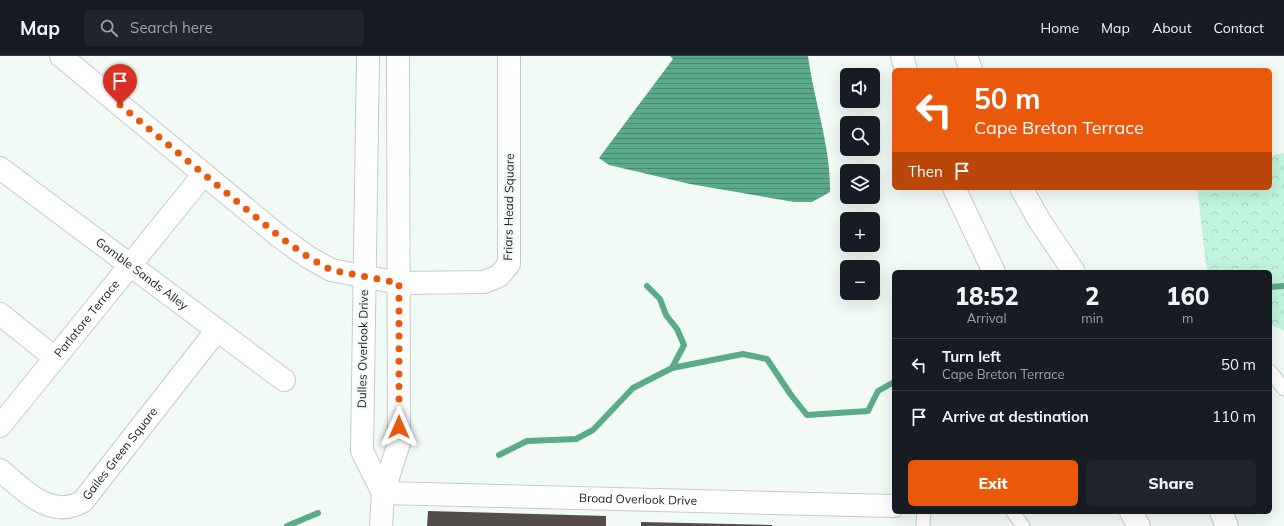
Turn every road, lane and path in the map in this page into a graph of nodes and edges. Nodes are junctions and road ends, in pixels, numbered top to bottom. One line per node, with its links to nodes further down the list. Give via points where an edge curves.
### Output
1 (61, 56): 10 (street, Friars Head Square)
2 (368, 56): 16 (street, Dulles Overlook Drive)
3 (398, 56): 17 (street)
4 (509, 56): 17 (street, Friars Head Square, via 509,264 499,276 484,282)
5 (902, 56): 7 (street)
6 (966, 56): 8 (street)
7 (905, 68)
8 (970, 68)
9 (0, 168): 13 (street, Gamble Sands Alley)
10 (204, 174): 13 (street, Parlatore Terrace); 16 (street, Friars Head Square, via 308,257 331,270)
11 (955, 190): 14 (street)
12 (1022, 190): 15 (street)
13 (130, 265): 19 (street, Gamble Sands Alley); 20 (street, Parlatore Terrace)
14 (993, 270)
15 (1073, 270)
16 (365, 278): 17 (street, Friars Head Square); 26 (street, Dulles Overlook Drive, via 362,451)
17 (399, 283): 26 (street, via 399,443)
18 (0, 314): 20 (street)
19 (217, 330): 22 (street, Gamble Sands Alley); 25 (street, Gailes Green Square, via 84,502 68,508 47,506)
20 (54, 358): 24 (street, Parlatore Terrace)
21 (1272, 374): 23 (lane)
22 (284, 380)
23 (1284, 389)
24 (0, 426)
25 (0, 470)
26 (383, 493): 27 (street, Broad Overlook Drive); 32 (street)
27 (892, 506)
28 (924, 514): 33 (lane)
29 (1014, 514): 34 (lane)
30 (1132, 514): 35 (street)
31 (1222, 514): 36 (street)
32 (381, 526)
33 (923, 526)
34 (1023, 526)
35 (1139, 526)
36 (1227, 526)

